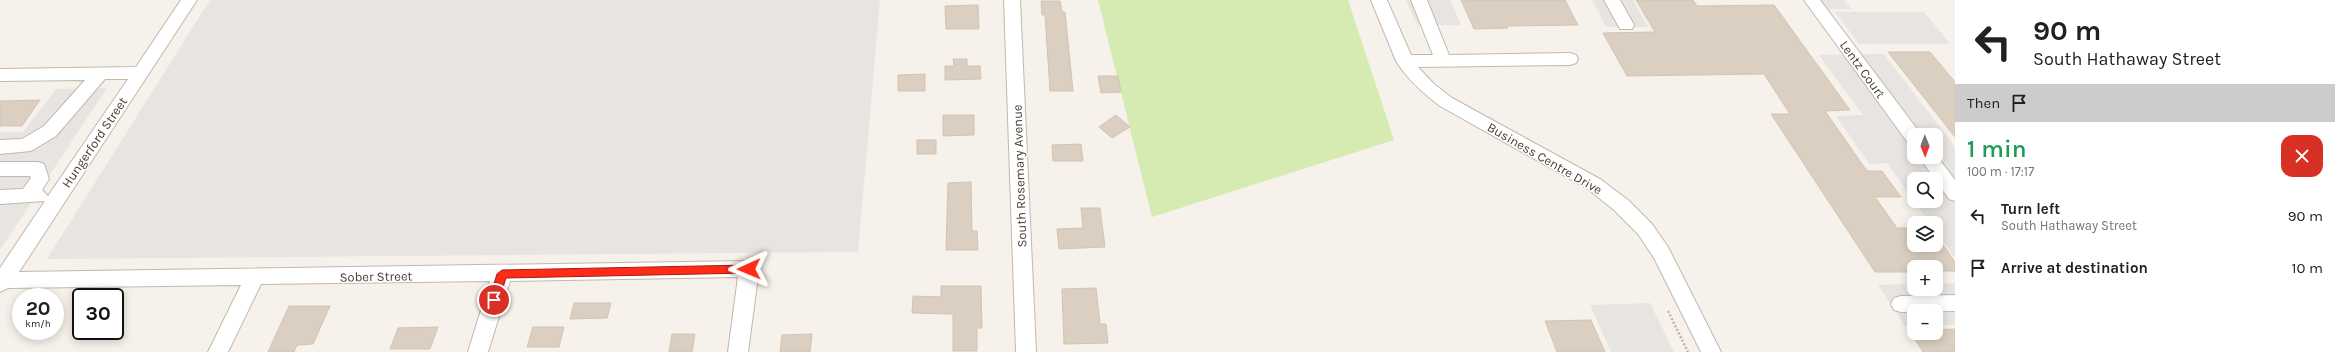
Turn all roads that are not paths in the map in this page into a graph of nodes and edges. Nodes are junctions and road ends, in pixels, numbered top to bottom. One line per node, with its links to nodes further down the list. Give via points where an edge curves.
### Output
1 (189, 0): 12 (street, Hungerford Street)
2 (1012, 0): 30 (street, South Rosemary Avenue)
3 (1379, 0): 9 (street, Business Centre Drive)
4 (1419, 0): 10 (street)
5 (1612, 0): 7 (street)
6 (1812, 0): 14 (street, Lentz Court)
7 (1626, 25)
8 (1570, 59): 10 (street)
9 (1404, 60): 10 (street); 31 (street, Business Centre Drive, via 1428,88 1446,102 1594,184 1621,205 1645,229 1661,253)
10 (1443, 60)
11 (101, 73): 12 (street); 13 (street); 15 (street, via 50,132 26,146)
12 (141, 73): 20 (street, Hungerford Street)
13 (0, 75)
14 (1907, 129)
15 (0, 147)
16 (1933, 164): 18 (street)
17 (0, 169): 19 (street, via 38,169 40,179)
18 (1955, 194)
19 (28, 196): 20 (street); 21 (street)
20 (58, 196): 24 (street, Hungerford Street)
21 (0, 197)
22 (502, 274): 23 (street, Sober Street); 28 (street); 29 (street, Sober Street, via 749,269)
23 (254, 278): 24 (street, Sober Street); 27 (street)
24 (1, 282)
25 (1955, 303): 26 (street)
26 (1901, 304)
27 (218, 352)
28 (478, 352)
29 (738, 352)
30 (1026, 352)
31 (1711, 352)

